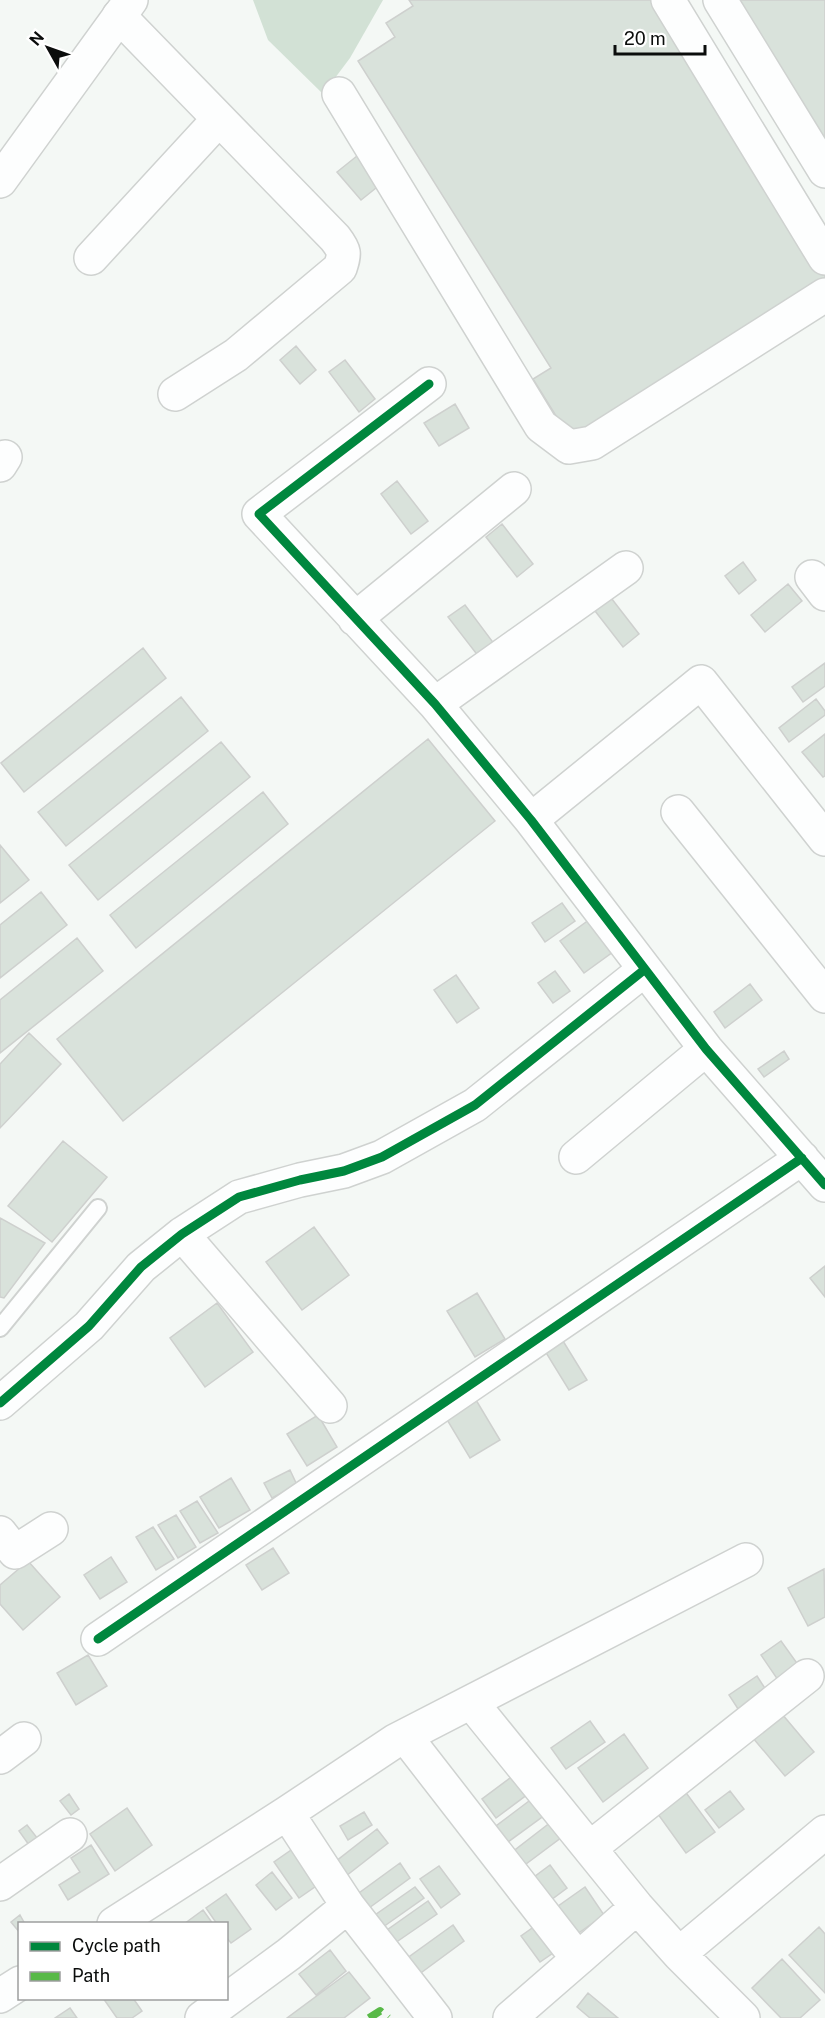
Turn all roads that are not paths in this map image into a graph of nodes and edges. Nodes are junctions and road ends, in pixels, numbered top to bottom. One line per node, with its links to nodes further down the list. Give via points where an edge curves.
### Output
1 (668, 0): 9 (street)
2 (720, 0): 6 (street)
3 (125, 8): 5 (street); 7 (street)
4 (339, 94): 10 (street, via 541,426 569,447 592,443)
5 (219, 119): 8 (street); 12 (street, via 335,238 345,255 340,268 236,355)
6 (825, 171)
7 (0, 181)
8 (91, 258)
9 (825, 258)
10 (825, 295)
11 (429, 384): 15 (street, via 259,514)
12 (175, 394)
13 (514, 489): 15 (street)
14 (626, 568): 16 (street)
15 (355, 619): 16 (street)
16 (435, 704): 18 (street)
17 (678, 812): 21 (street)
18 (531, 820): 19 (street, via 701,682); 20 (street)
19 (825, 839)
20 (644, 970): 22 (street); 27 (street, via 474,1105 382,1157 344,1171 239,1197)
21 (825, 996)
22 (706, 1049): 23 (street); 24 (street)
23 (576, 1157)
24 (802, 1158): 25 (street); 34 (street)
25 (825, 1185)
26 (98, 1208): 28 (lane)
27 (182, 1234): 29 (street, via 141,1267 89,1326); 30 (street)
28 (0, 1328)
29 (0, 1403)
30 (330, 1406)
31 (51, 1528): 32 (street, via 15,1552)
32 (0, 1533)
33 (746, 1560): 36 (street)
34 (98, 1639)
35 (807, 1676): 41 (street)
36 (471, 1702): 37 (street); 41 (street)
37 (405, 1736): 38 (street); 47 (street)
38 (287, 1813): 43 (street); 45 (street)
39 (825, 1832): 46 (street)
40 (70, 1835): 42 (street)
41 (590, 1848): 44 (street)
42 (0, 1884)
43 (348, 1906): 50 (street); 54 (street)
44 (637, 1907): 46 (street); 47 (street)
45 (116, 1922)
46 (679, 1954): 52 (street)
47 (578, 1959): 55 (street)
48 (18, 1984): 49 (street)
49 (0, 1996)
50 (228, 1999)
51 (226, 2000): 53 (street)
52 (738, 2016)
53 (202, 2018)
54 (435, 2018)
55 (510, 2018)

